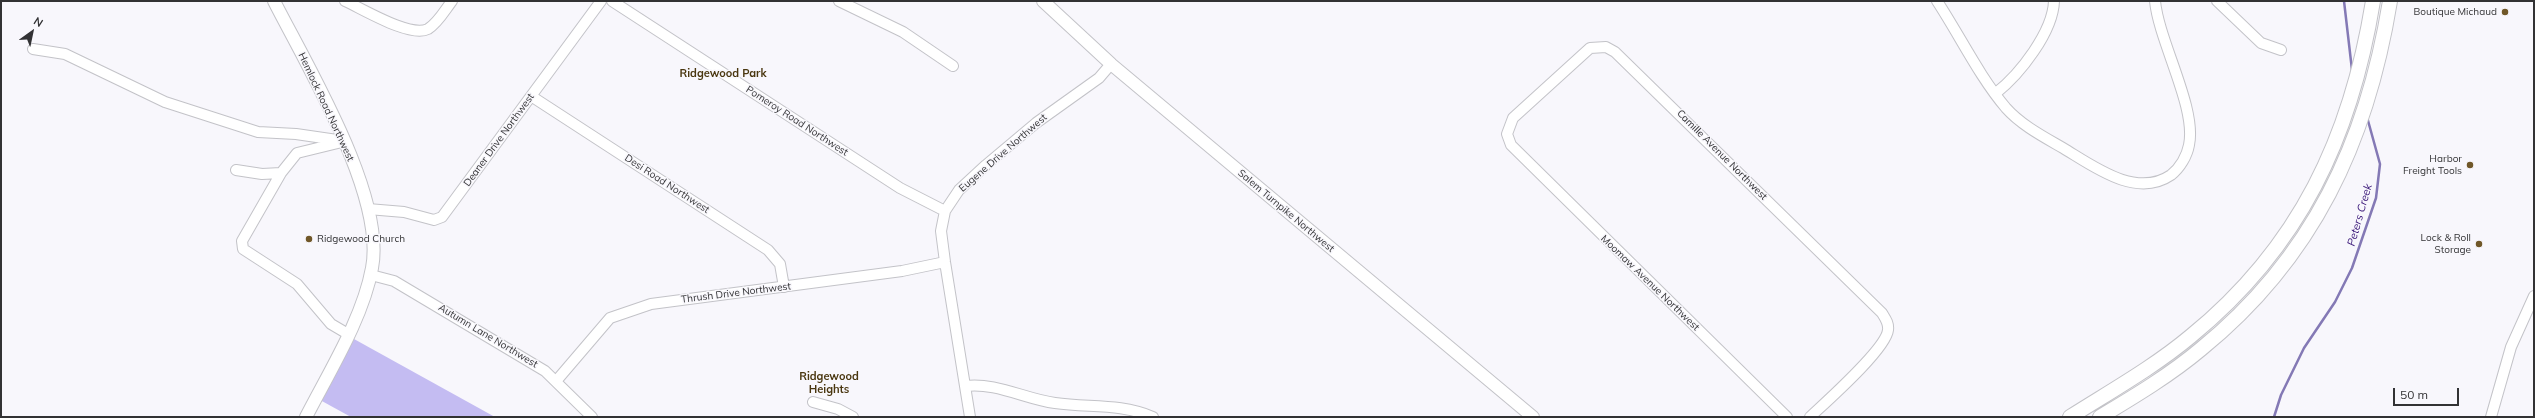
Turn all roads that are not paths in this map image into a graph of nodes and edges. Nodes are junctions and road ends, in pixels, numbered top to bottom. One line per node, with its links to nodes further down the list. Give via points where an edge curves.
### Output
1 (274, 1): 20 (street, Hemlock Road Northwest)
2 (345, 1): 3 (street, via 414,32 428,29)
3 (452, 1)
4 (601, 1): 19 (street, Deaner Drive Northwest)
5 (612, 1): 25 (street, Pomeroy Road Northwest, via 894,184)
6 (839, 1): 17 (street, via 903,32)
7 (1043, 1): 16 (street, Salem Turnpike Northwest)
8 (1937, 1): 18 (street)
9 (2054, 1): 18 (street, via 2051,19 2042,39)
10 (2155, 1): 18 (street, via 2190,126 2186,156 2180,167 2165,179 2141,184 2113,177 2014,116)
11 (2217, 1): 15 (street, via 2261,43)
12 (2374, 1): 42 (main road, via 2360,72 2331,156 2301,212 2276,248 2242,290 2214,317 2169,353)
13 (2390, 1): 43 (main road, via 2372,88 2342,170 2297,247 2251,303 2226,328 2189,359)
14 (33, 49): 20 (street, via 65,54 165,102 258,132)
15 (2281, 50)
16 (1111, 64): 25 (street, Eugene Drive Northwest, via 1099,78 1036,122 986,165 959,190); 39 (street, Salem Turnpike Northwest)
17 (953, 66)
18 (1996, 93)
19 (531, 96): 24 (street, Deaner Drive Northwest, via 442,217 434,220 404,212); 28 (street, Desi Road Northwest, via 768,250 780,264)
20 (344, 141): 23 (street, via 297,153); 24 (street, Hemlock Road Northwest)
21 (1514, 148): 40 (street, Moomaw Avenue Northwest); 41 (street, Camille Avenue Northwest, via 1507,134 1510,122 1590,48 1598,46 1613,50 1882,312 1888,329 1882,346)
22 (236, 170): 23 (street, via 262,174)
23 (281, 173): 30 (street, via 242,241 243,249 297,284 331,324)
24 (368, 209): 27 (street, Hemlock Road Northwest, via 374,251)
25 (945, 211): 26 (street, Eugene Drive Northwest, via 941,231)
26 (944, 262): 28 (street, Thrush Drive Northwest, via 902,271); 32 (street, Eugene Drive Northwest)
27 (371, 275): 30 (street, Hemlock Road Northwest); 31 (street, Autumn Lane Northwest, via 399,284 510,349)
28 (784, 286): 31 (street, Thrush Drive Northwest, via 651,304 617,314 601,325)
29 (2534, 296): 44 (street, via 2511,347)
30 (348, 334): 34 (street, Hemlock Road Northwest)
31 (557, 380): 35 (street, Autumn Lane Northwest)
32 (965, 386): 37 (street, Eugene Drive Northwest); 38 (street, via 987,385 1031,399 1056,403 1122,407)
33 (813, 402): 36 (street, via 838,409)
34 (306, 417)
35 (592, 417)
36 (853, 417)
37 (970, 417)
38 (1153, 417)
39 (1533, 417)
40 (1787, 417)
41 (1810, 417)
42 (2070, 417)
43 (2100, 417)
44 (2491, 417)

